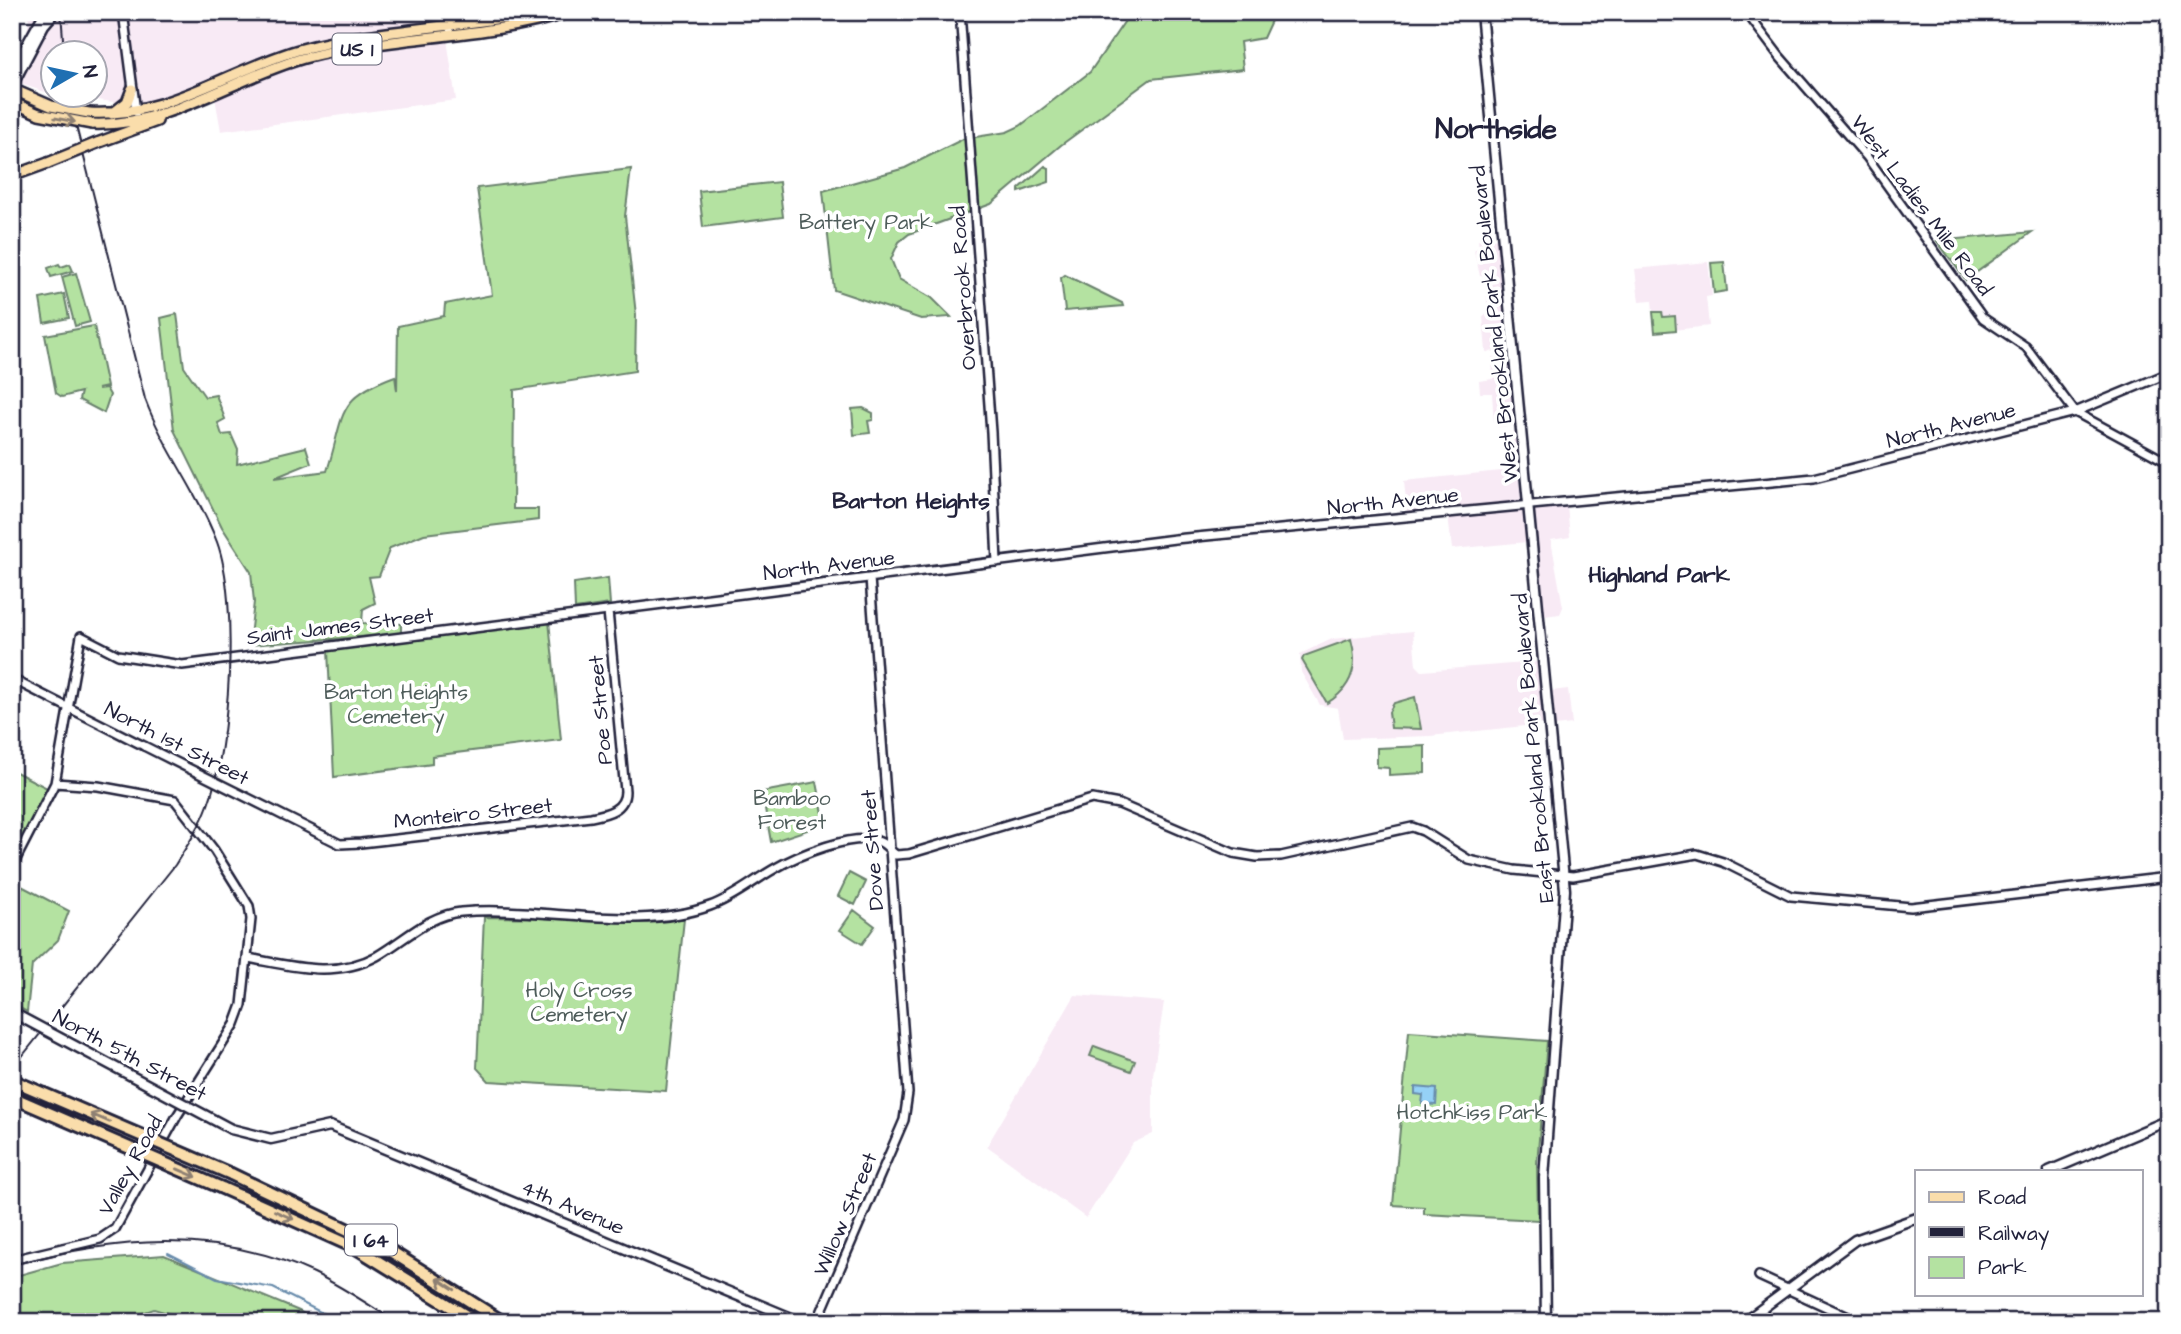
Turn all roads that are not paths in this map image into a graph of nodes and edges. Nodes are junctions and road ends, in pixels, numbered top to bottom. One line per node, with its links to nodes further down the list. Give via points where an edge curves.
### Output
1 (45, 12): 14 (main road)
2 (55, 12): 15 (main road)
3 (123, 12): 16 (street)
4 (447, 12): 10 (street)
5 (534, 12): 10 (main road, US 1)
6 (571, 12): 12 (main road, US 1)
7 (960, 12): 26 (street, Overbrook Road)
8 (1481, 12): 25 (main road, West Brookland Park Boulevard)
9 (1746, 12): 23 (street, West Ladies Mile Road, via 1872,163 1983,318 2026,347)
10 (449, 25): 12 (street); 20 (main road, US 1, via 301,49)
11 (12, 31): 13 (main road)
12 (451, 36): 18 (main road, US 1, via 307,57)
13 (12, 64)
14 (12, 71)
15 (12, 87): 19 (main road, US 1, bridge, via 51,106)
16 (132, 89): 19 (main road, via 126,103); 20 (street)
17 (12, 102): 20 (main road, US 1, one-way to 20, bridge, via 50,117 92,124)
18 (190, 104): 20 (main road, US 1); 21 (main road, bridge)
19 (111, 114): 20 (main road, US 1)
20 (136, 116)
21 (12, 177)
22 (2169, 373): 23 (street, North Avenue)
23 (2075, 412): 24 (street); 25 (street, North Avenue, via 1814,478)
24 (2169, 463)
25 (1529, 506): 26 (street, North Avenue, via 1175,539); 36 (main road, East Brookland Park Boulevard)
26 (997, 562): 27 (street, North Avenue)
27 (870, 578): 28 (street, North Avenue); 34 (street, Dove Street)
28 (608, 611): 30 (street, Saint James Street, via 182,665 118,655 81,636); 32 (street, Poe Street, via 625,791)
29 (12, 679): 30 (street, North 1st Street)
30 (68, 708): 31 (street); 33 (street, North 1st Street, bridge)
31 (55, 783): 35 (street); 38 (street, Valley Road, via 175,800 249,906)
32 (621, 805): 33 (street, Monteiro Street, via 591,817 502,829 340,844)
33 (326, 837)
34 (888, 849): 36 (street, via 896,855 918,852 1092,799 1124,806 1251,857 1281,856 1408,827 1423,831 1469,860); 38 (street, via 868,839 831,846 779,865 718,903 688,912 629,917 460,912 436,918 352,966 321,970); 42 (street, Dove Street, via 908,1093)
35 (12, 867)
36 (1564, 875): 37 (street, via 1697,855 1723,862 1791,896 1911,907); 54 (main road, East Brookland Park Boulevard, via 1544,1178)
37 (2169, 877)
38 (248, 958): 47 (street, Valley Road, via 240,1014 177,1116 116,1229 100,1239)
39 (13, 1014): 44 (main road, North 5th Street, bridge, via 232,1129 271,1139)
40 (12, 1080): 51 (highway, I 64, one-way to 40, bridge, via 384,1247 230,1174)
41 (12, 1097): 50 (highway, I 64, one-way to 50, bridge, via 356,1248)
42 (904, 1120): 53 (street, Willow Street)
43 (2169, 1120): 45 (main road)
44 (330, 1126): 52 (main road, 4th Avenue)
45 (2051, 1170)
46 (1915, 1219): 49 (main road, via 1855,1240)
47 (12, 1261)
48 (1759, 1276): 49 (street)
49 (1786, 1291): 55 (main road); 56 (street)
50 (476, 1322)
51 (503, 1322)
52 (801, 1322)
53 (817, 1322)
54 (1546, 1322)
55 (1744, 1322)
56 (1859, 1322)

